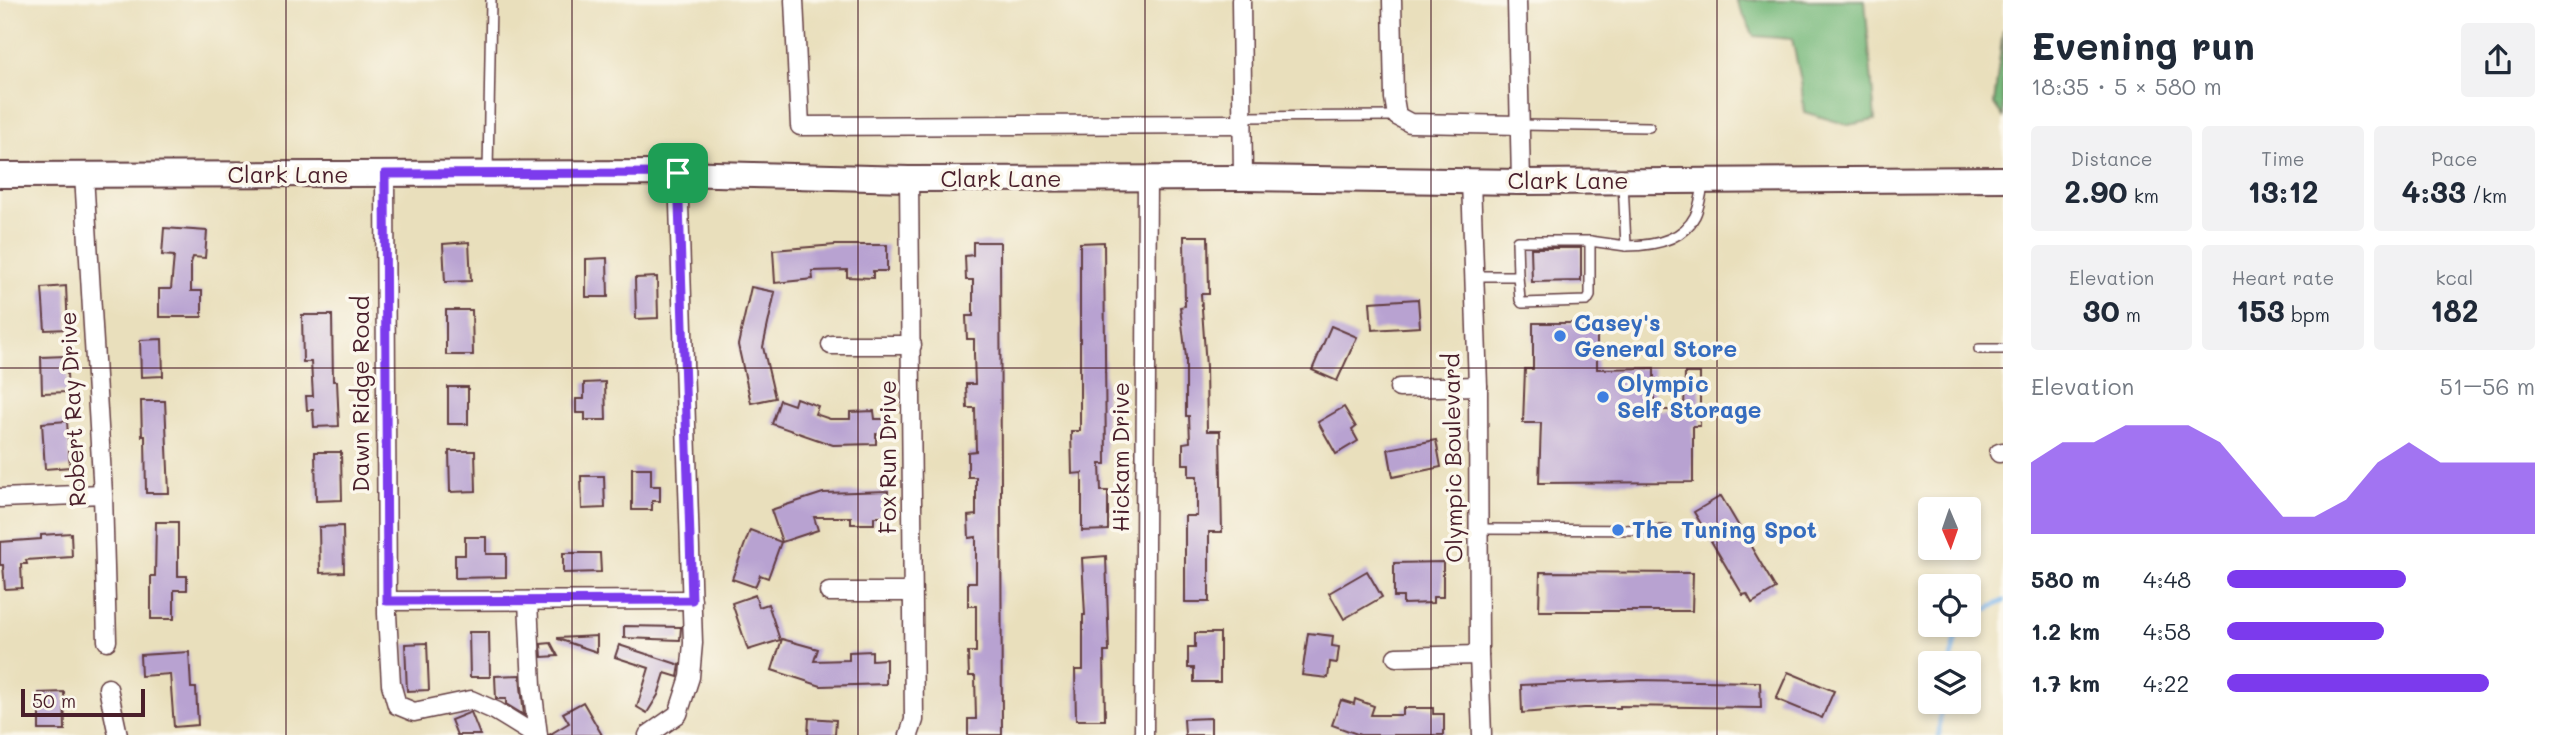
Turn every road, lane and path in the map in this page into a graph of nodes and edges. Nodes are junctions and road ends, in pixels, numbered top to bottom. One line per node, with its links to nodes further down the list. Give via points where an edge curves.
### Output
1 (491, 0): 12 (lane)
2 (794, 0): 7 (street, via 800,125)
3 (1241, 0): 7 (street)
4 (1392, 0): 6 (street)
5 (1517, 0): 8 (street)
6 (1397, 116): 7 (lane); 8 (street, via 1410,123)
7 (1242, 121): 15 (street)
8 (1520, 125): 9 (lane); 22 (street)
9 (1649, 127)
10 (678, 173): 12 (main road, Clark Lane); 16 (main road, Clark Lane); 39 (street)
11 (385, 174): 12 (main road, Clark Lane); 14 (main road, Clark Lane); 41 (street, Dawn Ridge Road)
12 (488, 174)
13 (0, 175): 14 (main road, Clark Lane)
14 (84, 175): 33 (street, Robert Ray Drive)
15 (1243, 178): 17 (main road, Clark Lane); 19 (main road, Clark Lane)
16 (909, 179): 17 (main road, Clark Lane); 28 (street, Fox Run Drive)
17 (1147, 179): 50 (street, Hickam Drive)
18 (2003, 179): 21 (main road, Clark Lane)
19 (1471, 180): 22 (main road, Clark Lane); 25 (street, Olympic Boulevard)
20 (1623, 181): 21 (main road, Clark Lane); 22 (main road, Clark Lane); 24 (lane)
21 (1705, 181): 24 (lane, via 1695,217 1679,235 1650,246)
22 (1521, 182)
23 (1590, 241): 24 (lane); 26 (lane, via 1517,242); 26 (lane, via 1587,302 1522,303)
24 (1626, 246)
25 (1474, 276): 26 (lane); 31 (street, Olympic Boulevard)
26 (1518, 276)
27 (831, 345): 28 (street)
28 (912, 345): 38 (street, Fox Run Drive)
29 (1979, 349): 30 (lane)
30 (2003, 349)
31 (1478, 387): 32 (street); 35 (street, Olympic Boulevard)
32 (1399, 388)
33 (103, 494): 34 (street); 42 (street, Robert Ray Drive)
34 (0, 498)
35 (1479, 529): 36 (lane); 43 (street, Olympic Boulevard)
36 (1667, 530)
37 (829, 592): 38 (street)
38 (912, 592): 49 (street, Fox Run Drive, via 914,720)
39 (692, 600): 40 (street); 48 (street, via 690,677 678,714)
40 (528, 601): 41 (street); 47 (street)
41 (387, 608): 47 (street, Dawn Ridge Road, via 391,684 397,705 414,712 471,700)
42 (107, 640)
43 (1479, 654): 44 (street); 51 (street, Olympic Boulevard)
44 (1396, 657)
45 (108, 688): 46 (street)
46 (118, 735)
47 (537, 735)
48 (648, 735)
49 (909, 735)
50 (1144, 735)
51 (1482, 735)

